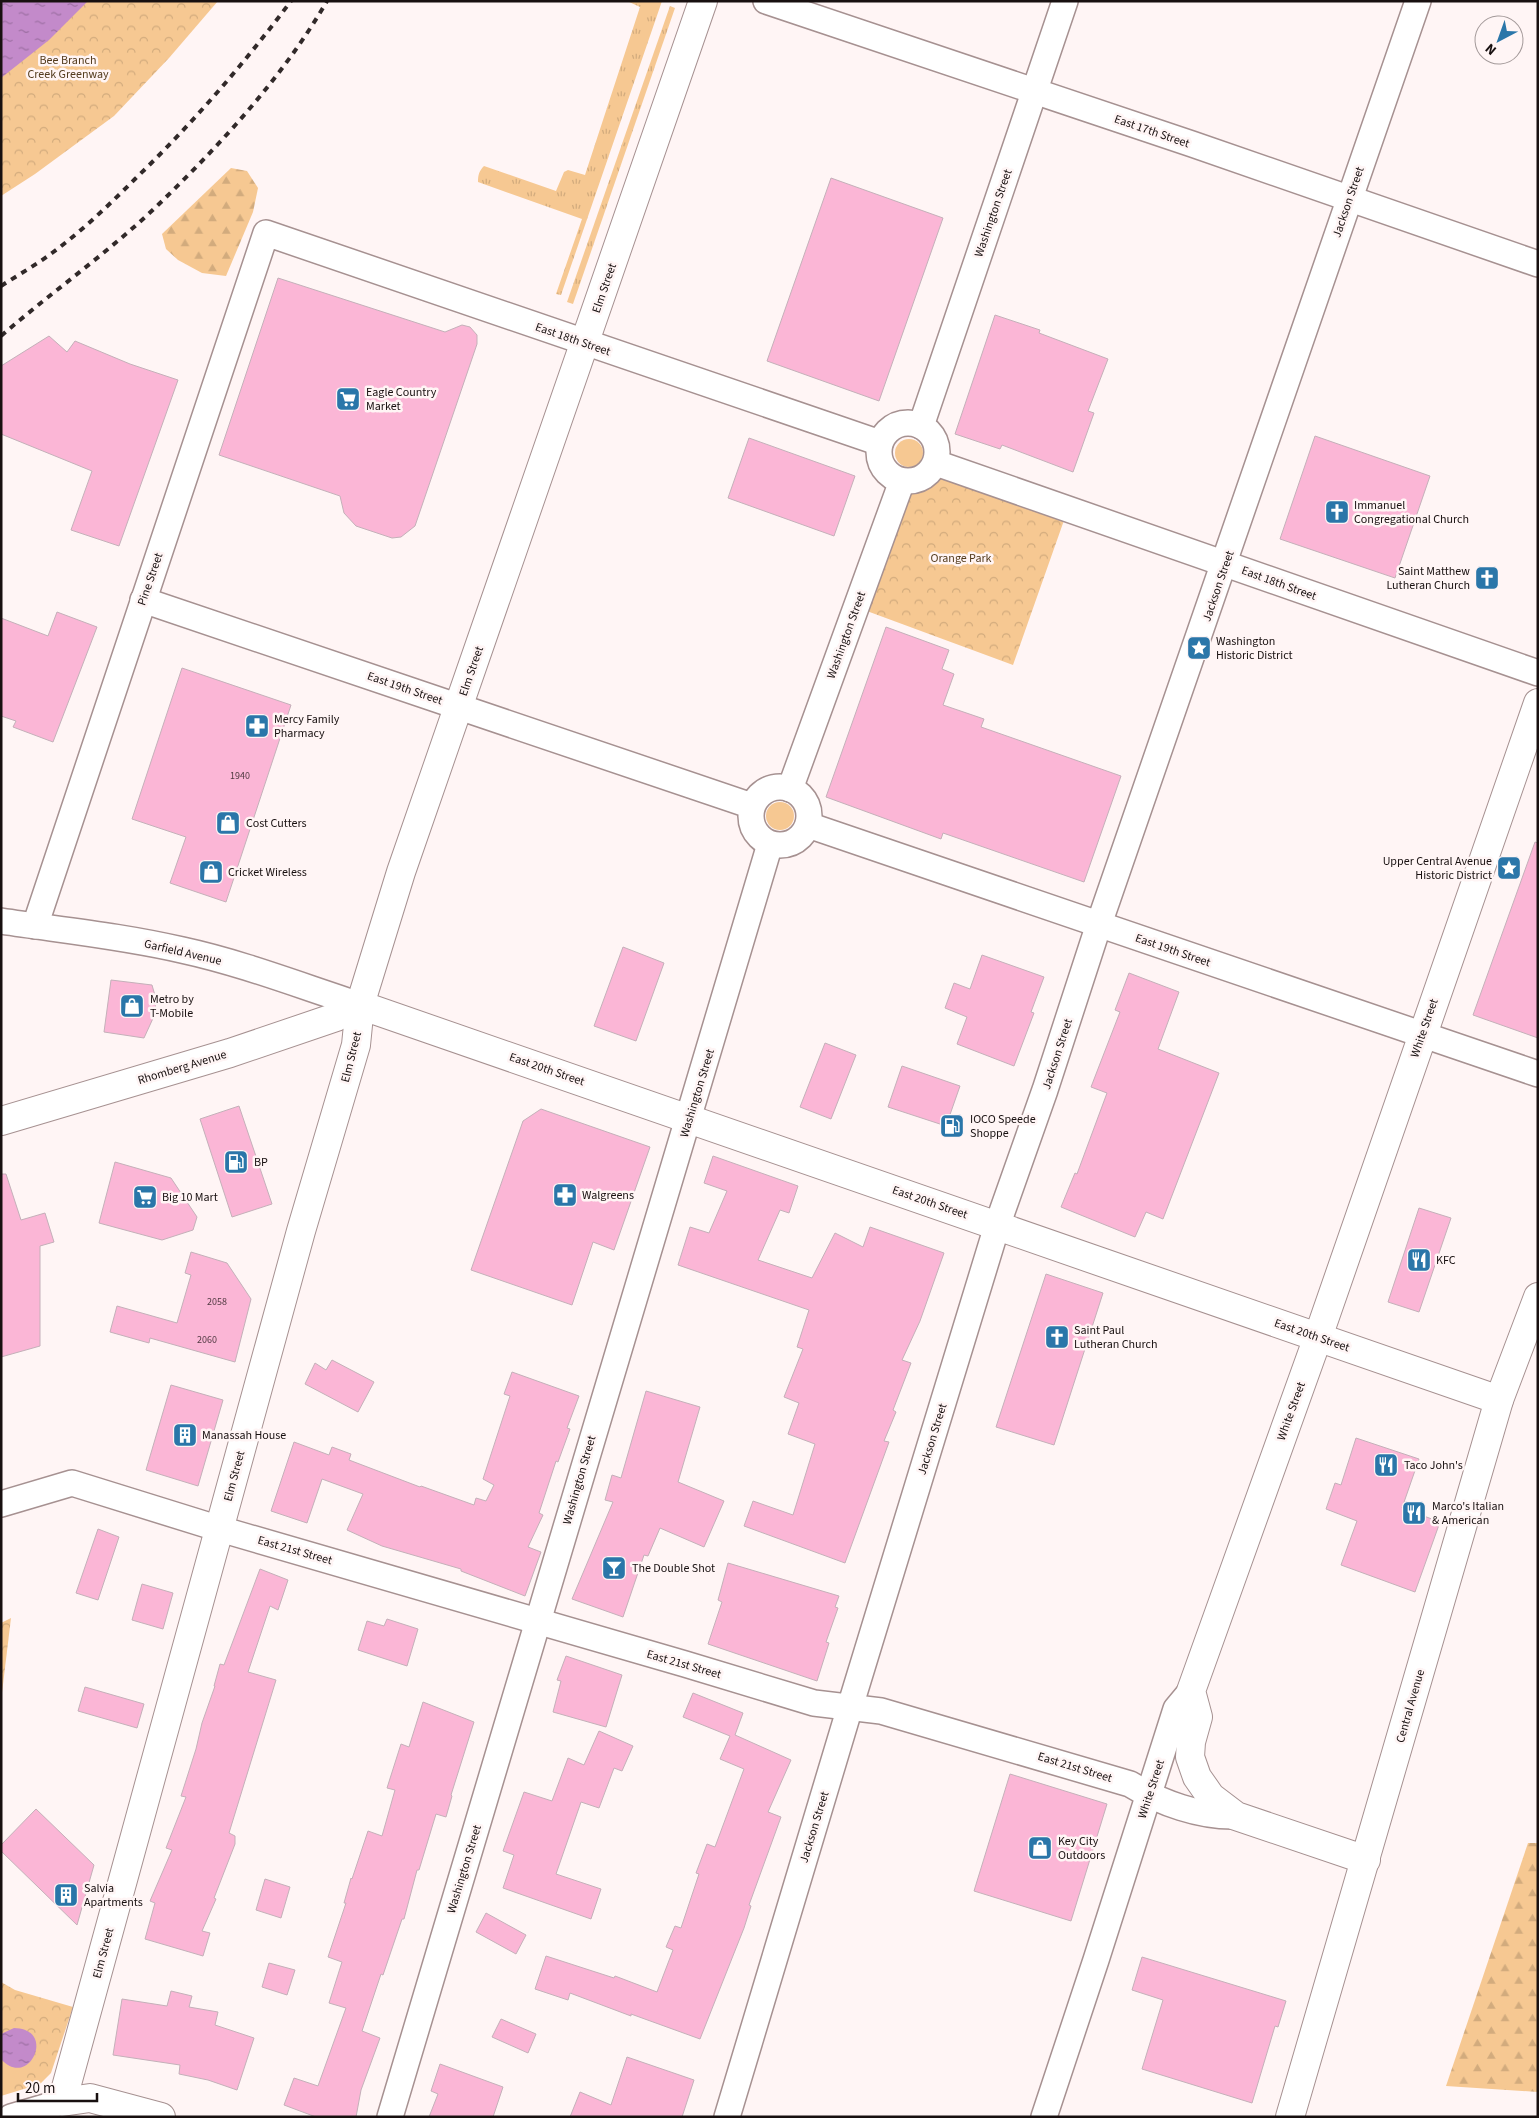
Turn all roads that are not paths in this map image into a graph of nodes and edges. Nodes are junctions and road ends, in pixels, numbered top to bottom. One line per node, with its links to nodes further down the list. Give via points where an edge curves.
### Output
1 (704, 1): 9 (main road, Elm Street)
2 (766, 1): 5 (street, East 17th Street)
3 (1065, 1): 5 (street, Washington Street)
4 (1418, 1): 6 (street, Jackson Street)
5 (1035, 92): 6 (street, East 17th Street); 10 (street, Washington Street)
6 (1349, 200): 8 (street, East 17th Street); 14 (street, Jackson Street)
7 (266, 233): 9 (street, East 18th Street); 15 (street, Pine Street)
8 (1538, 264)
9 (585, 343): 11 (street, East 18th Street); 18 (main road, Elm Street)
10 (921, 426): 11 (street, via 909,423 896,425 886,432); 12 (street, via 936,441)
11 (880, 443): 13 (street, via 883,467)
12 (936, 462): 13 (street, via 922,478); 14 (street, East 18th Street)
13 (902, 481): 19 (street, Washington Street)
14 (1225, 564): 16 (street, East 18th Street); 24 (street, Jackson Street)
15 (143, 600): 18 (street, East 19th Street); 25 (street, Pine Street)
16 (1538, 673)
17 (1538, 703): 27 (main road, White Street)
18 (458, 706): 20 (street, East 19th Street); 26 (main road, Elm Street)
19 (790, 788): 20 (street, via 781,786 763,792); 21 (street, via 806,803)
20 (752, 806): 22 (street, via 750,815 755,833)
21 (808, 825): 22 (street, via 797,840 789,844); 24 (street, East 19th Street)
22 (770, 844): 29 (street, Washington Street)
23 (1, 921): 25 (street, Garfield Avenue)
24 (1099, 924): 27 (street, East 19th Street); 31 (street, Jackson Street)
25 (36, 926): 26 (street, Garfield Avenue, via 182,950)
26 (360, 1005): 29 (main road, East 20th Street); 30 (main road, Rhomberg Avenue, via 336,1017 230,1053); 36 (main road, Elm Street, via 356,1045 301,1231)
27 (1422, 1034): 28 (street, East 19th Street); 33 (main road, White Street)
28 (1538, 1074)
29 (689, 1119): 31 (main road, East 20th Street); 37 (street, Washington Street)
30 (1, 1122)
31 (997, 1226): 33 (main road, East 20th Street); 39 (street, Jackson Street)
32 (1538, 1297): 34 (main road, Central Avenue)
33 (1318, 1337): 34 (main road, East 20th Street); 38 (main road, White Street)
34 (1499, 1400): 42 (main road, Central Avenue)
35 (1, 1504): 36 (street, East 21st Street, via 72,1484)
36 (220, 1529): 37 (street, East 21st Street); 43 (main road, Elm Street)
37 (538, 1622): 39 (street, East 21st Street, via 814,1703); 46 (street, Washington Street)
38 (1191, 1691): 40 (street, White Street, via 1176,1709); 41 (main road, via 1198,1717 1190,1757 1197,1777 1211,1798)
39 (850, 1707): 40 (street, East 21st Street, via 880,1711 1019,1750 1130,1784); 47 (street, Jackson Street)
40 (1148, 1795): 41 (street, East 21st Street, via 1216,1816); 48 (street, White Street)
41 (1236, 1816): 42 (main road, East 21st Street)
42 (1366, 1860): 49 (main road, Central Avenue)
43 (62, 2102): 44 (street); 45 (main road, via 90,2098)
44 (11, 2117)
45 (161, 2117)
46 (390, 2117)
47 (727, 2117)
48 (1044, 2117)
49 (1290, 2117)

